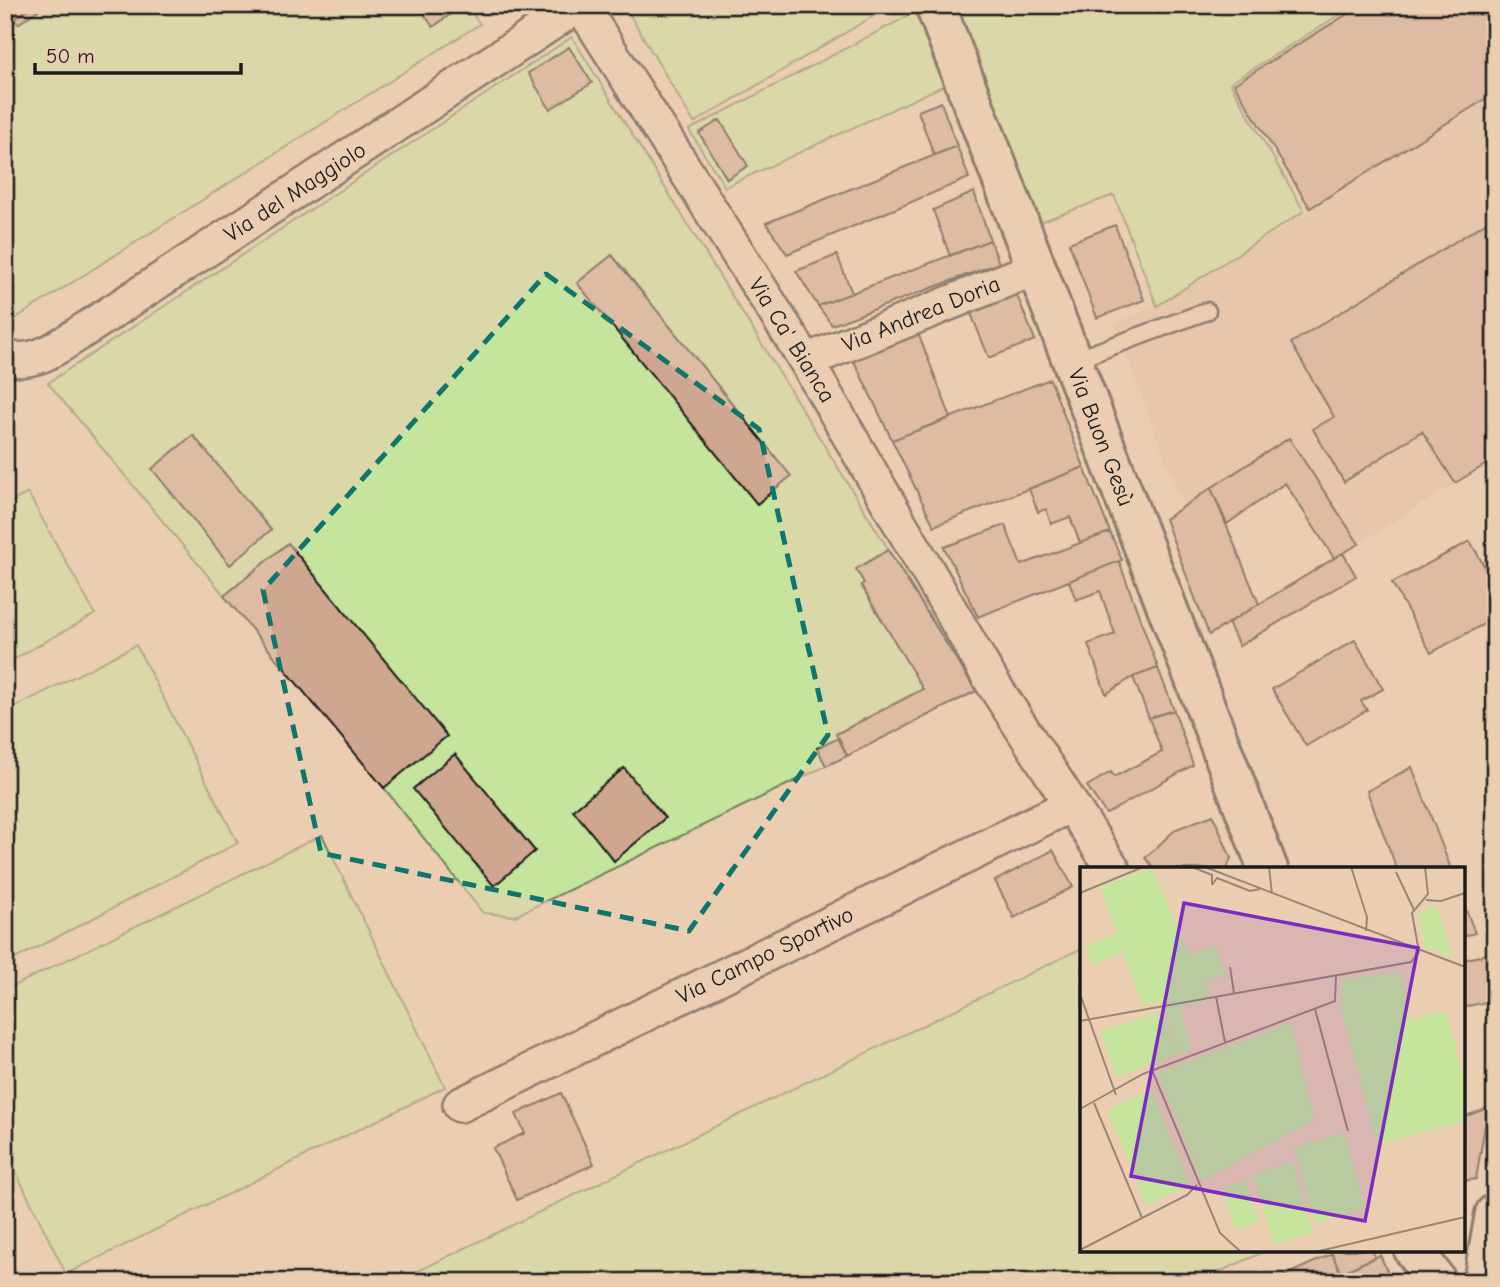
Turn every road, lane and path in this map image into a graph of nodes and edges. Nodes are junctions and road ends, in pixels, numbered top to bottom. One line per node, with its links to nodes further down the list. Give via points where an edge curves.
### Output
1 (580, 5): 5 (street, Via Ca' Bianca); 7 (street, Via del Maggiolo, via 89,327)
2 (935, 5): 3 (street, Via Buon Gesù)
3 (1035, 268): 5 (street, Via Andrea Doria); 6 (street, Via Buon Gesù)
4 (1208, 311): 6 (lane)
5 (806, 361): 8 (street, Via Ca' Bianca, via 992,682)
6 (1072, 361): 10 (street, Via Buon Gesù)
7 (11, 367)
8 (1071, 805): 9 (street); 11 (street, Via Campo Sportivo)
9 (1112, 867)
10 (1267, 867)
11 (460, 1105)
12 (1495, 1214): 15 (street)
13 (1415, 1252): 14 (street)
14 (1437, 1282)
15 (1483, 1282)

